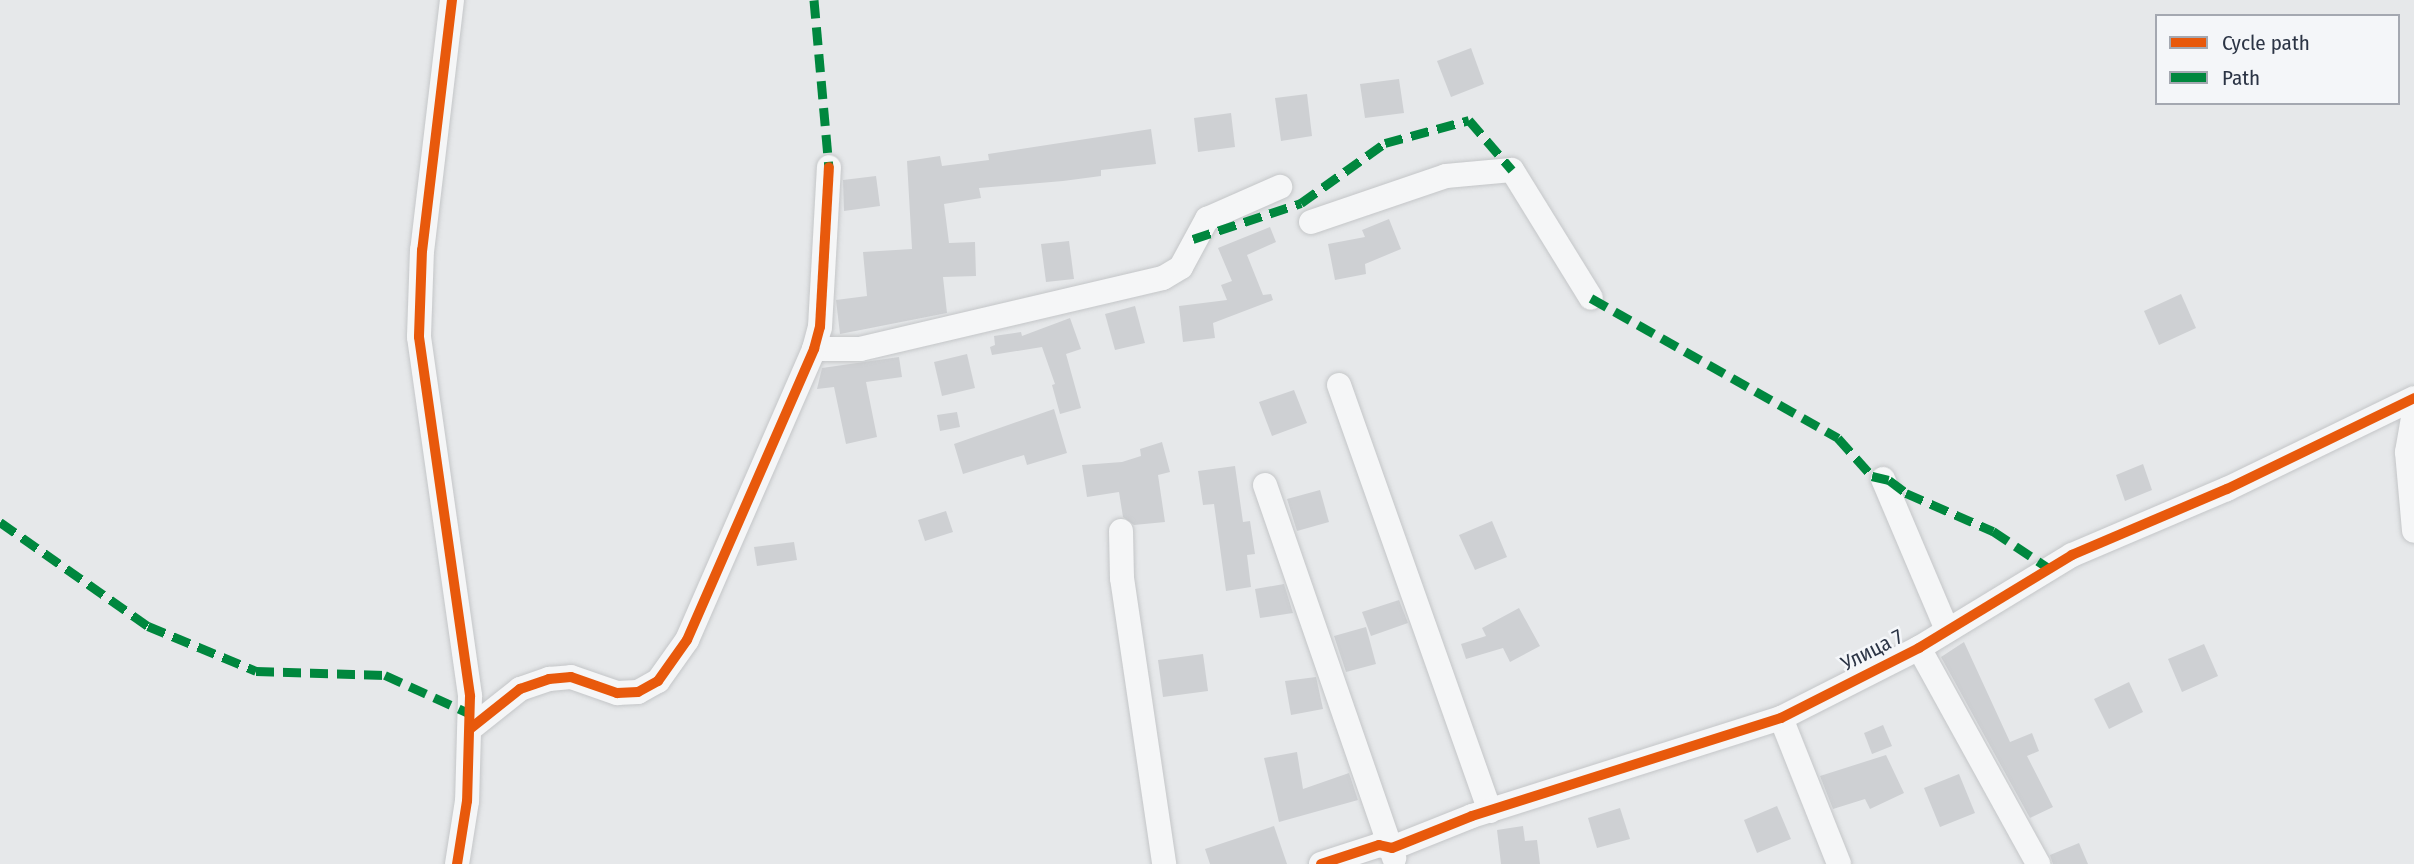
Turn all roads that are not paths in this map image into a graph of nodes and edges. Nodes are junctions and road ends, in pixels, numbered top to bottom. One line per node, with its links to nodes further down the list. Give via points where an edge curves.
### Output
1 (452, 0): 17 (street, via 422,250 419,337)
2 (829, 167): 6 (street, via 820,327)
3 (1280, 187): 6 (street, via 1207,219 1181,267 1163,278 860,349)
4 (1311, 222): 5 (street, via 1446,176 1512,170)
5 (1591, 298)
6 (814, 349): 17 (street, via 687,640 657,681 638,692 617,693 571,677 534,682)
7 (1339, 385): 18 (street)
8 (2414, 398): 14 (street, Улица 7, via 2227,489 2072,555)
9 (2414, 412): 13 (street, via 2407,452)
10 (1883, 479): 14 (street)
11 (1265, 485): 19 (street)
12 (1121, 531): 21 (street, via 1122,578)
13 (2414, 531)
14 (1947, 630): 15 (street, Улица 7)
15 (1919, 648): 16 (street, Улица 7); 24 (street)
16 (1781, 718): 18 (street, Улица 7); 23 (street)
17 (471, 728): 20 (street)
18 (1490, 811): 19 (street, Улица 7)
19 (1394, 856): 22 (street, Улица 7, via 1379,845)
20 (457, 864)
21 (1164, 864)
22 (1321, 864)
23 (1839, 864)
24 (2038, 864)

